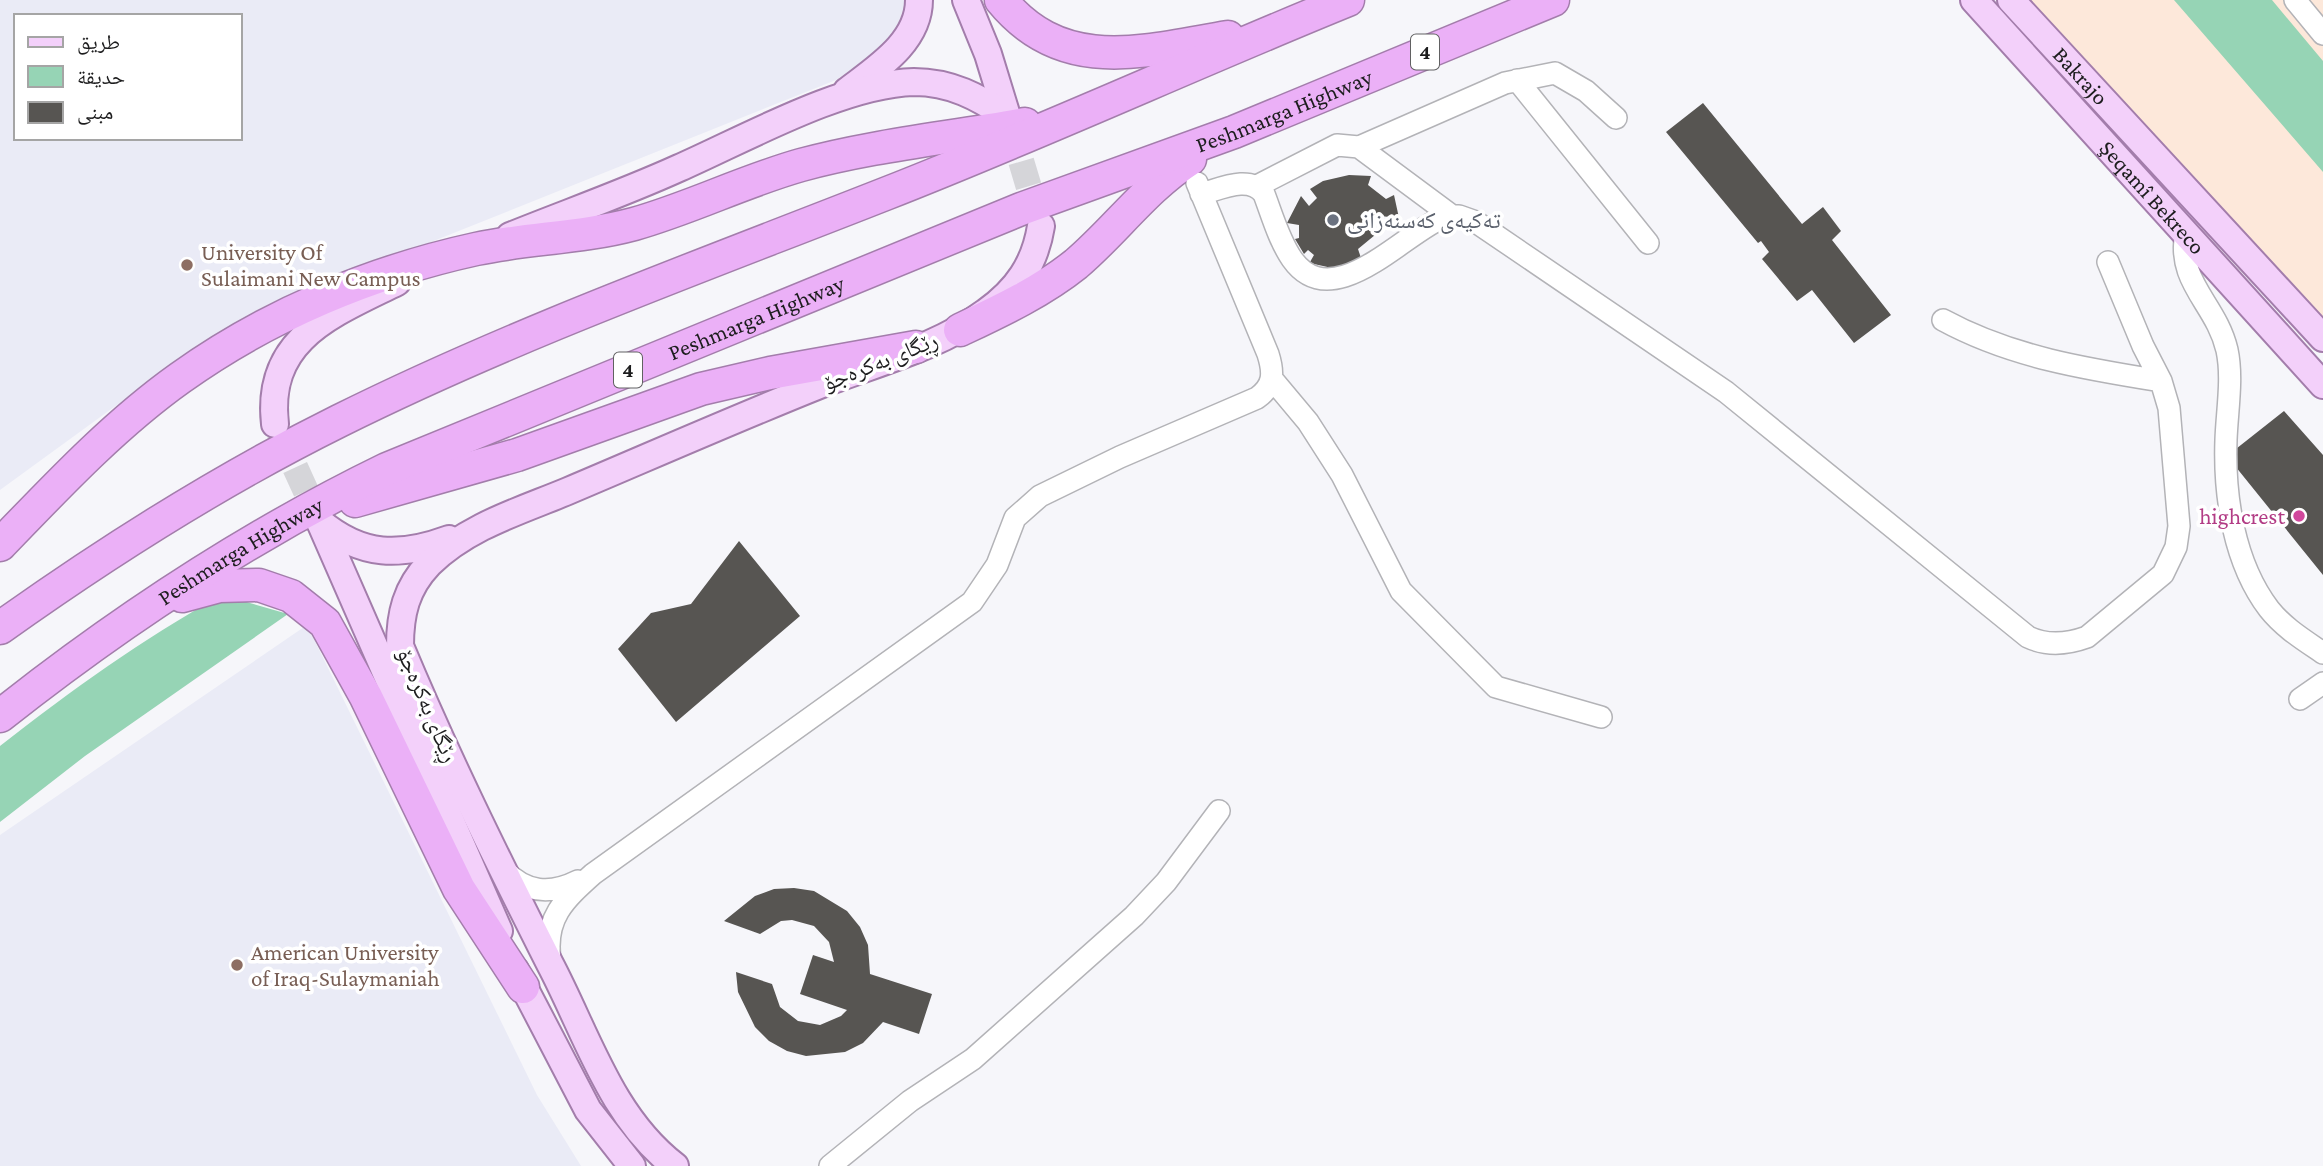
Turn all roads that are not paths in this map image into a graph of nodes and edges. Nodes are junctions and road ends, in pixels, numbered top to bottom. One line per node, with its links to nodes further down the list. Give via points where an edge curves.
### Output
1 (919, 0): 12 (main road, via 913,26 897,49)
2 (966, 0): 12 (main road, via 1007,116 961,89 936,84 894,85)
3 (1000, 0): 9 (highway, via 1044,38 1108,54)
4 (1348, 0): 9 (highway)
5 (1553, 0): 15 (highway, Peshmarga Highway / 4)
6 (2011, 0): 26 (main road, Bakrajo)
7 (2295, 0): 10 (street)
8 (1983, 3): 20 (main road, Şeqamî Bekreco)
9 (1275, 30): 13 (highway)
10 (2323, 34)
11 (1517, 80): 14 (street, via 1555,73 1586,91); 16 (street); 21 (street)
12 (834, 101): 22 (main road)
13 (1081, 113): 22 (highway, via 834,157 635,223 564,239); 35 (highway, via 594,307 412,387 279,453)
14 (1616, 118)
15 (1234, 132): 25 (highway, via 1162,178 1053,281); 34 (highway, Peshmarga Highway / 4, via 1021,209 387,469)
16 (1359, 147): 17 (street, via 1336,145); 18 (street)
17 (1257, 186): 18 (street, via 1292,259 1320,278 1351,276 1439,218); 28 (street, via 1199,188 1268,354)
18 (1452, 216): 29 (street, via 1476,222 1726,392 2037,641 2062,643 2087,637 2151,585 2171,562 2179,526 2169,408)
19 (1041, 226): 25 (main road, ڕێگای بەکرەجۆ, via 1035,254 1023,277)
20 (2186, 232): 30 (main road, Şeqamî Bekreco); 39 (street, via 2182,250 2186,270 2227,351 2226,478 2246,567 2284,626)
21 (1648, 243)
22 (477, 249): 31 (main road, via 368,297 299,339 284,359 277,379); 33 (highway, via 345,288 208,359 145,407)
23 (2108, 262): 29 (street)
24 (1943, 320): 29 (street, via 1974,337 2034,356)
25 (960, 330): 27 (main road, ڕێگای بەکرەجۆ)
26 (2323, 338)
27 (916, 347): 32 (main road, ڕێگای بەکرەجۆ, via 706,430); 34 (highway, via 701,389 517,455 346,504)
28 (1272, 379): 43 (street, via 1308,422 1342,475 1401,591 1496,687); 46 (street, via 1257,398 1040,496 1015,518 997,565 972,602)
29 (2161, 381)
30 (2323, 386)
31 (275, 424)
32 (474, 530): 45 (main road, ڕێگای بەکرەجۆ, via 429,564 414,583 400,620 400,646); 48 (main road, ڕێگای بەکرەجۆ, via 417,551 389,552 345,539 320,522)
33 (0, 545)
34 (235, 552): 37 (highway, Peshmarga Highway / 4)
35 (85, 567): 36 (highway); 38 (highway)
36 (0, 602)
37 (151, 606): 42 (highway, Peshmarga Highway / 4); 48 (highway, via 204,590 248,584 279,591 317,615 366,697 459,889)
38 (0, 628)
39 (2323, 653)
40 (2323, 683): 41 (street)
41 (2301, 699)
42 (0, 716)
43 (1601, 717)
44 (1219, 811): 51 (street, via 1134,916 974,1059 910,1101)
45 (497, 864): 46 (street, via 514,881 532,890 560,889); 47 (main road, ڕێگای بەکرەجۆ)
46 (593, 874): 47 (street, via 555,912 549,934)
47 (551, 966): 50 (main road, ڕێگای بەکرەجۆ, via 614,1093 645,1138)
48 (523, 987): 49 (main road, ڕێگای بەکرەجۆ, via 588,1110)
49 (632, 1166)
50 (675, 1166)
51 (830, 1166)

